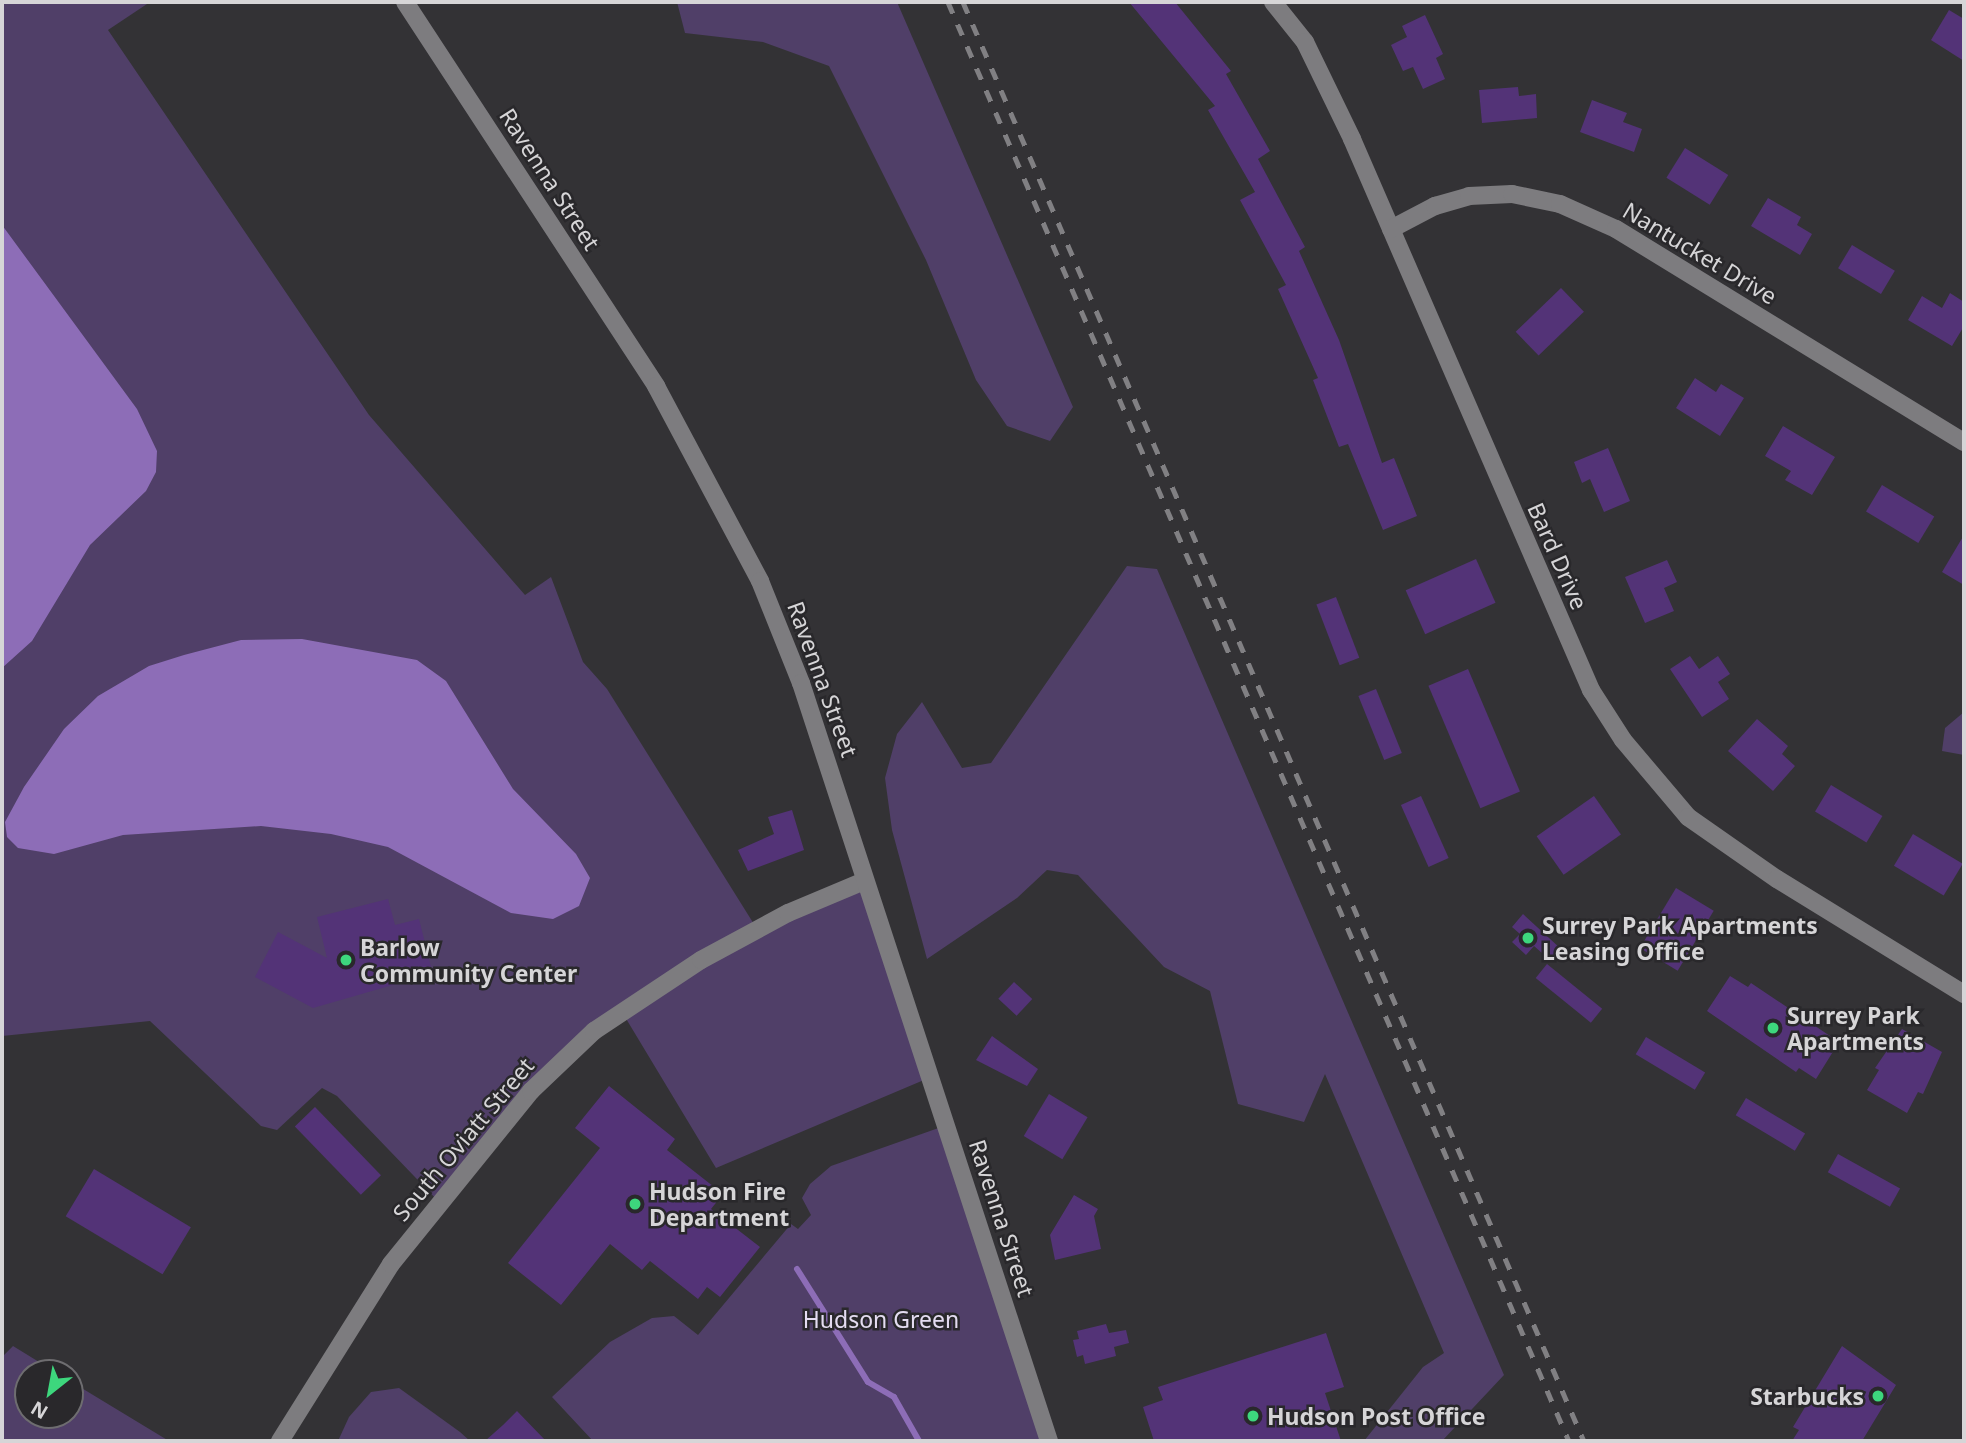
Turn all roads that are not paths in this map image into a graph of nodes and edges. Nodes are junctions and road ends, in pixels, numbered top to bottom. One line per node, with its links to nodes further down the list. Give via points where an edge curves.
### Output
1 (405, 2): 5 (street, Ravenna Street, via 656,386 705,469 760,580 801,683)
2 (1273, 2): 3 (street, Bard Drive, via 1305,42)
3 (1391, 229): 4 (street, Nantucket Drive, via 1434,206 1481,195 1532,196 1570,207 1630,238); 6 (street, Bard Drive, via 1591,690 1623,740 1684,813 1710,833)
4 (1964, 442)
5 (864, 881): 7 (street, South Oviatt Street, via 788,913 701,960 594,1031 531,1091 391,1264); 8 (street, Ravenna Street)
6 (1964, 994)
7 (280, 1441)
8 (1049, 1441)

